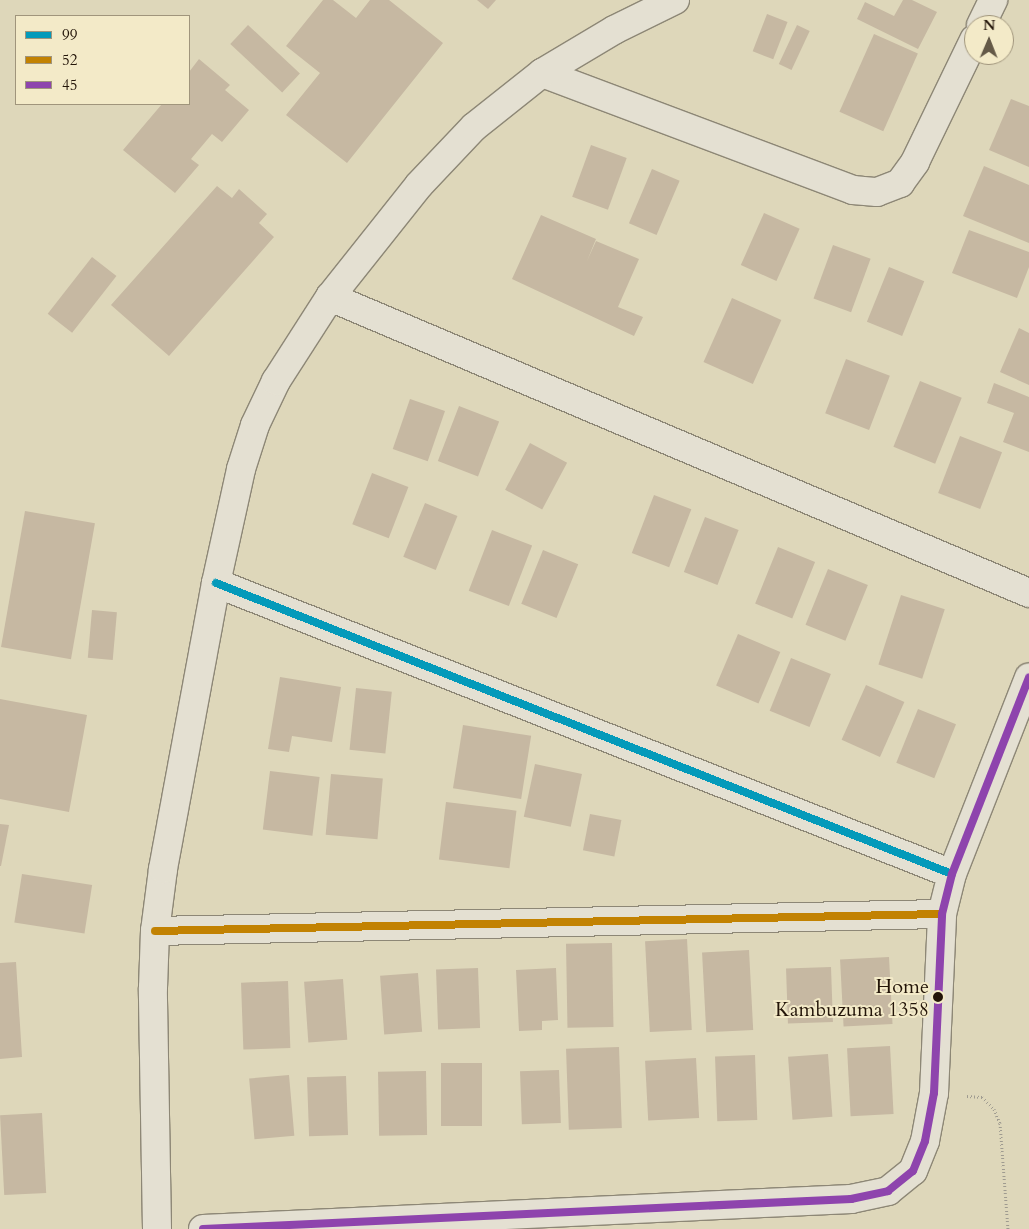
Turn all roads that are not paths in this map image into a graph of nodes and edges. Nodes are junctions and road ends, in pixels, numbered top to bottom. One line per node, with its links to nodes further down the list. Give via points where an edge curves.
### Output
1 (675, 0): 5 (street, via 614,30)
2 (993, 0): 3 (street)
3 (986, 15)
4 (964, 61): 5 (street, via 915,162 900,183 877,192 852,190)
5 (542, 72): 6 (street, via 474,127 419,185)
6 (330, 297): 7 (street, via 276,381 255,425 241,469); 8 (street)
7 (216, 583): 10 (street); 12 (street, via 163,869)
8 (1029, 593)
9 (1029, 678): 10 (street)
10 (952, 874): 11 (street)
11 (942, 914): 12 (street); 14 (street, via 934,1093 926,1141 913,1171 888,1191 851,1199)
12 (155, 931): 13 (street, via 152,988)
13 (157, 1229)
14 (203, 1229)

